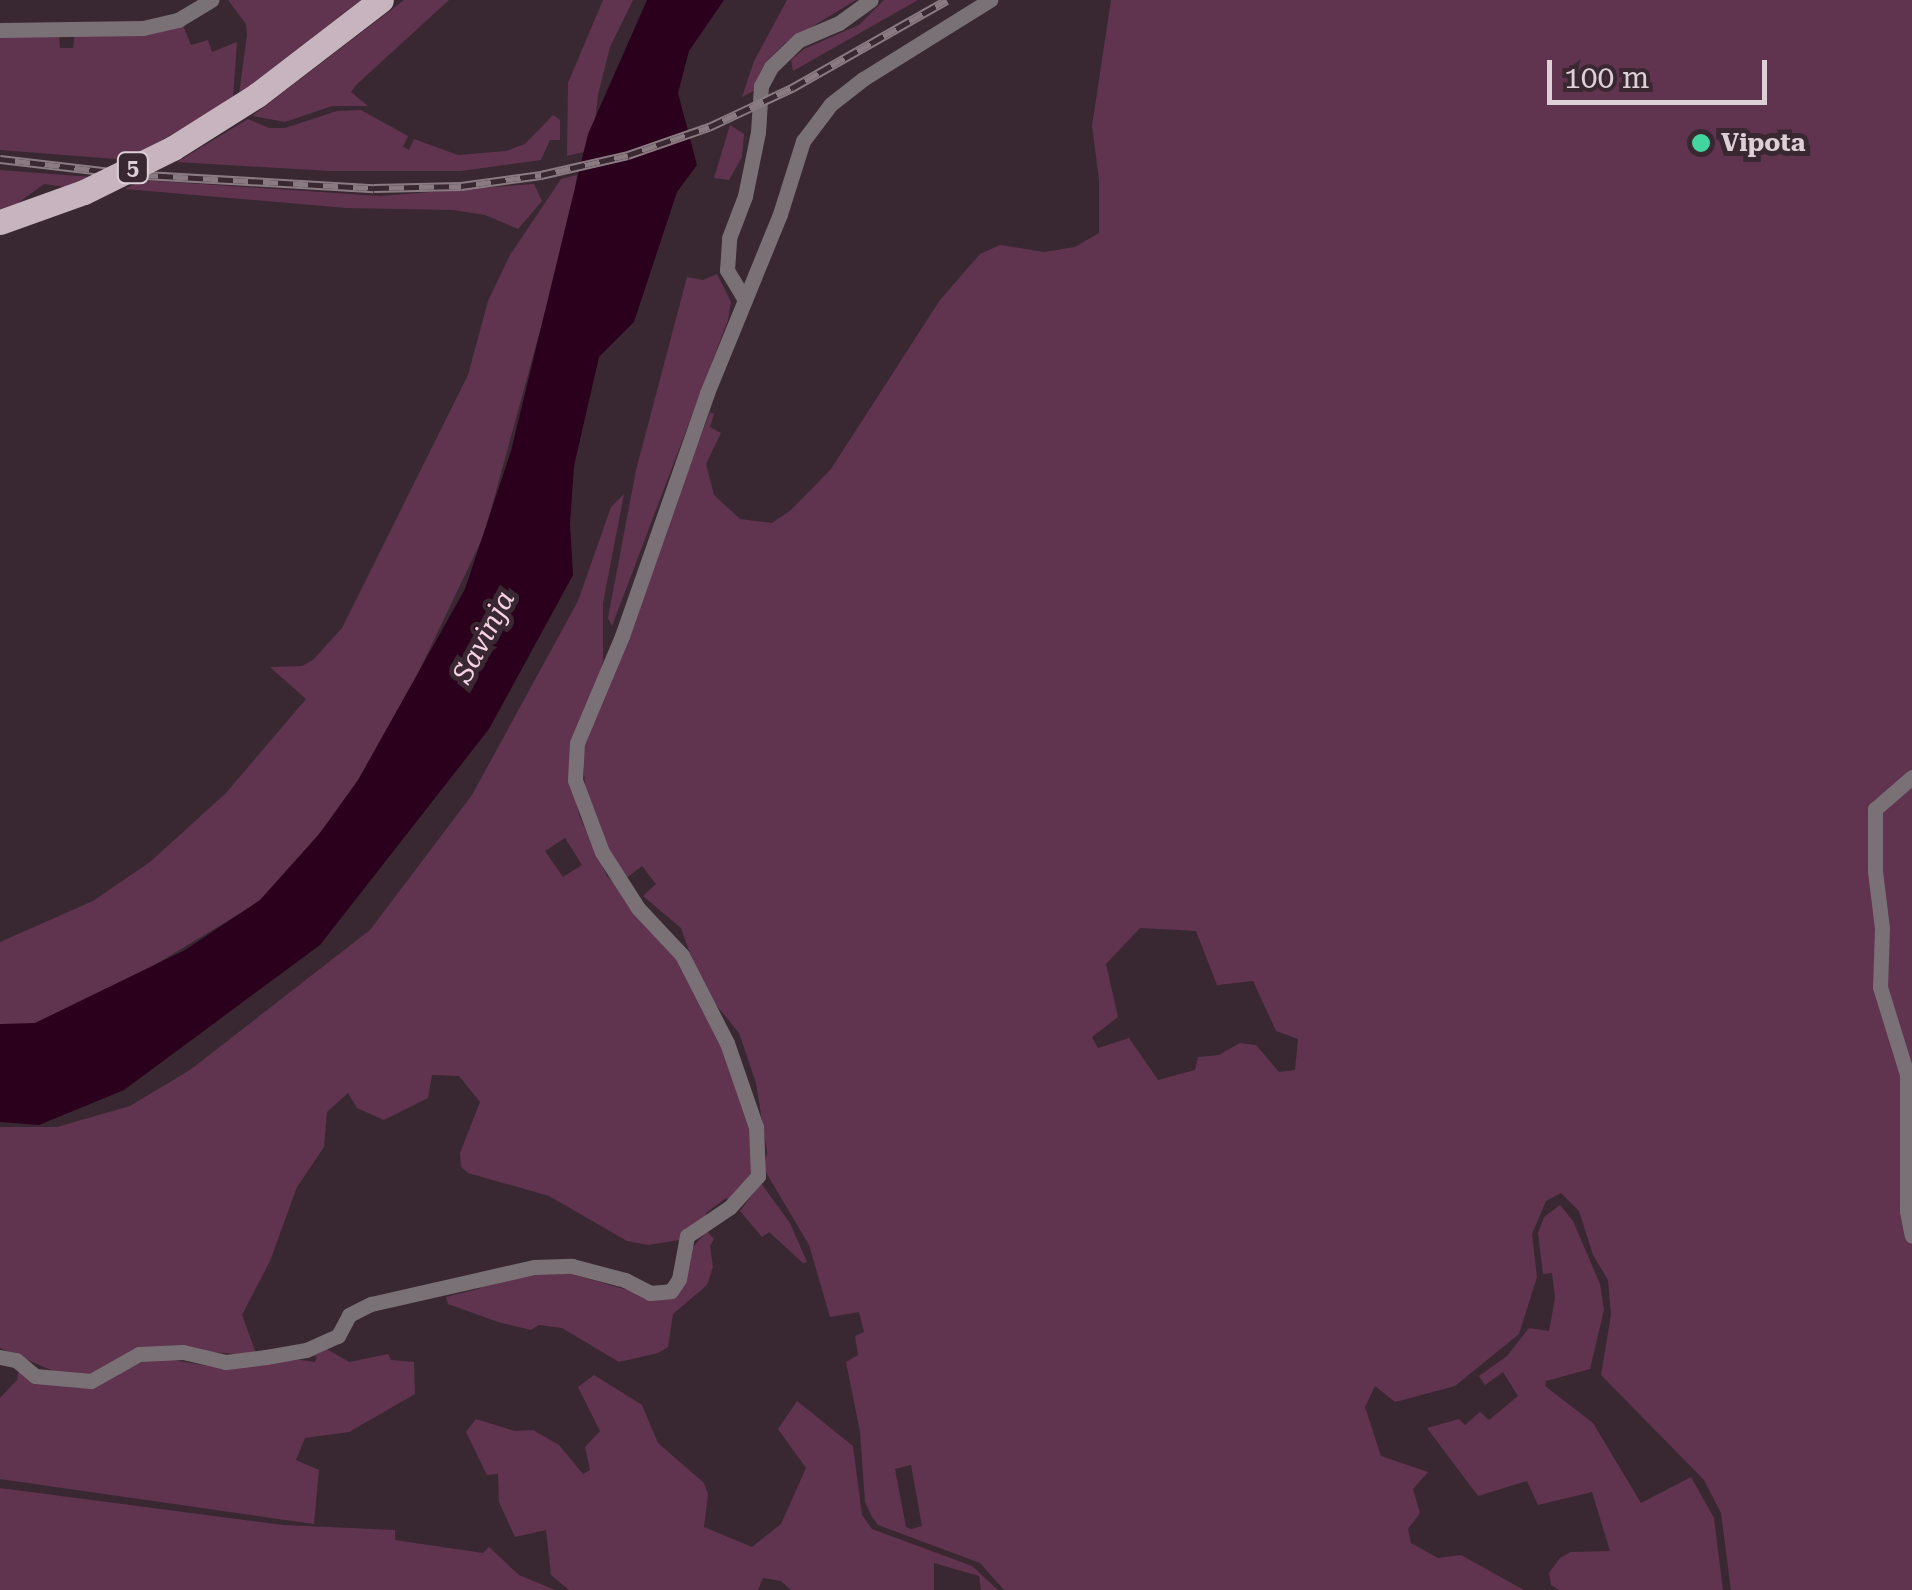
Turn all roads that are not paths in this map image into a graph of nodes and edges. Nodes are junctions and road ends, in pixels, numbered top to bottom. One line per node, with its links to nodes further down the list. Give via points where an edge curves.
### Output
1 (211, 0): 5 (street, via 178,20 144,28)
2 (381, 0): 6 (main road, 5, bridge, via 256,95 156,157)
3 (871, 0): 7 (street, via 800,40 761,86 746,196 729,238 727,270)
4 (990, 0): 7 (street, via 832,104 803,141)
5 (0, 30)
6 (0, 222)
7 (745, 300): 10 (street, via 577,743 575,780 602,852 638,908 682,955 727,1043 756,1126 758,1176 730,1207 688,1236 679,1279 670,1290 650,1294 572,1266 534,1267 371,1304 349,1315 338,1336 279,1354 226,1362 183,1352 140,1354 91,1381 35,1376)
8 (1912, 777): 9 (street, via 1876,810 1875,871 1880,988 1906,1074 1906,1211)
9 (1912, 1236)
10 (0, 1357)

